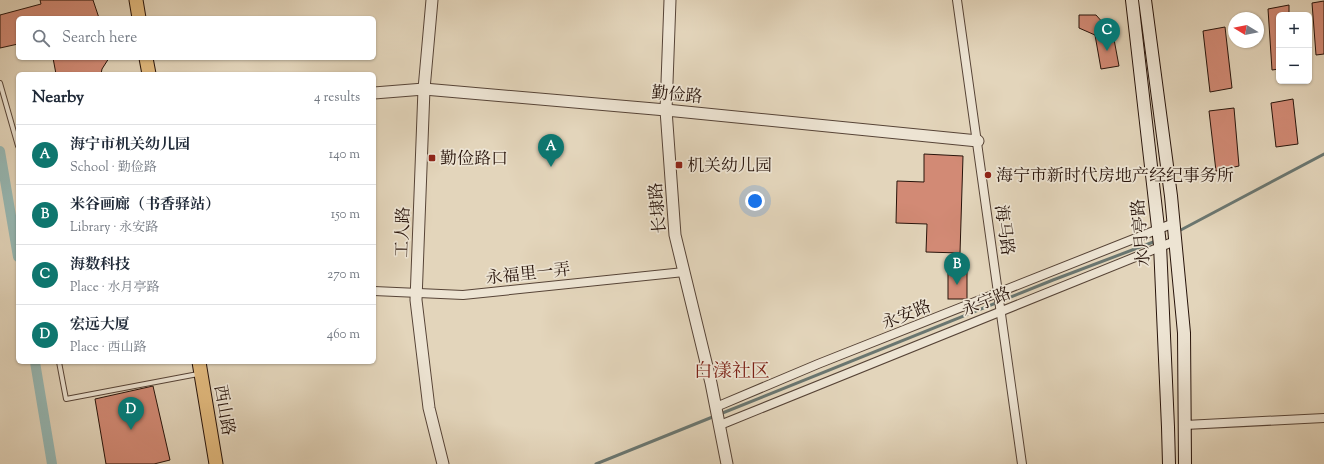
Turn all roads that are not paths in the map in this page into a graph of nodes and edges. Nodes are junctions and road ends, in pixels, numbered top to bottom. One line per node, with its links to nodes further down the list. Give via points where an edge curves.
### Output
1 (136, 0): 7 (main road)
2 (432, 0): 11 (street, 工人路)
3 (670, 0): 13 (street, 长埭路)
4 (957, 0): 15 (street, 海马路)
5 (1132, 0): 17 (main road, 水月亭路)
6 (1145, 0): 16 (main road, 水月亭路)
7 (139, 16)
8 (146, 60): 9 (main road)
9 (149, 72)
10 (0, 83): 14 (lane)
11 (424, 89): 12 (street, 勤俭路); 13 (street, 勤俭路); 22 (street, 工人路)
12 (376, 93)
13 (666, 110): 15 (street, 勤俭路); 20 (street, 长埭路, via 675,235)
14 (16, 139)
15 (978, 141): 23 (street, 海马路)
16 (1173, 221): 17 (street, 永安路); 18 (main road, 水月亭路)
17 (1157, 230): 19 (main road, 水月亭路); 23 (street, 永安路)
18 (1176, 243): 19 (street, 永宁路); 30 (main road, 水月亭路, via 1184,333)
19 (1160, 246): 24 (street, 永宁路); 35 (main road, 水月亭路)
20 (684, 272): 22 (street, 永福里一弄, via 463,295); 27 (street, 长埭路)
21 (376, 291): 22 (street, 永福里一弄)
22 (416, 293): 32 (street, 工人路, via 429,408)
23 (999, 295): 24 (street, 海马路); 27 (street, 永安路)
24 (1001, 309): 29 (street, 永宁路); 34 (street, 海马路)
25 (59, 364): 26 (lane, via 66,399)
26 (200, 368): 31 (main road, 西山路)
27 (716, 408): 29 (street, 长埭路)
28 (1324, 418): 30 (street)
29 (719, 424): 33 (street)
30 (1185, 425): 36 (main road, 水月亭路)
31 (216, 464)
32 (443, 464)
33 (727, 464)
34 (1022, 464)
35 (1169, 464)
36 (1185, 464)

